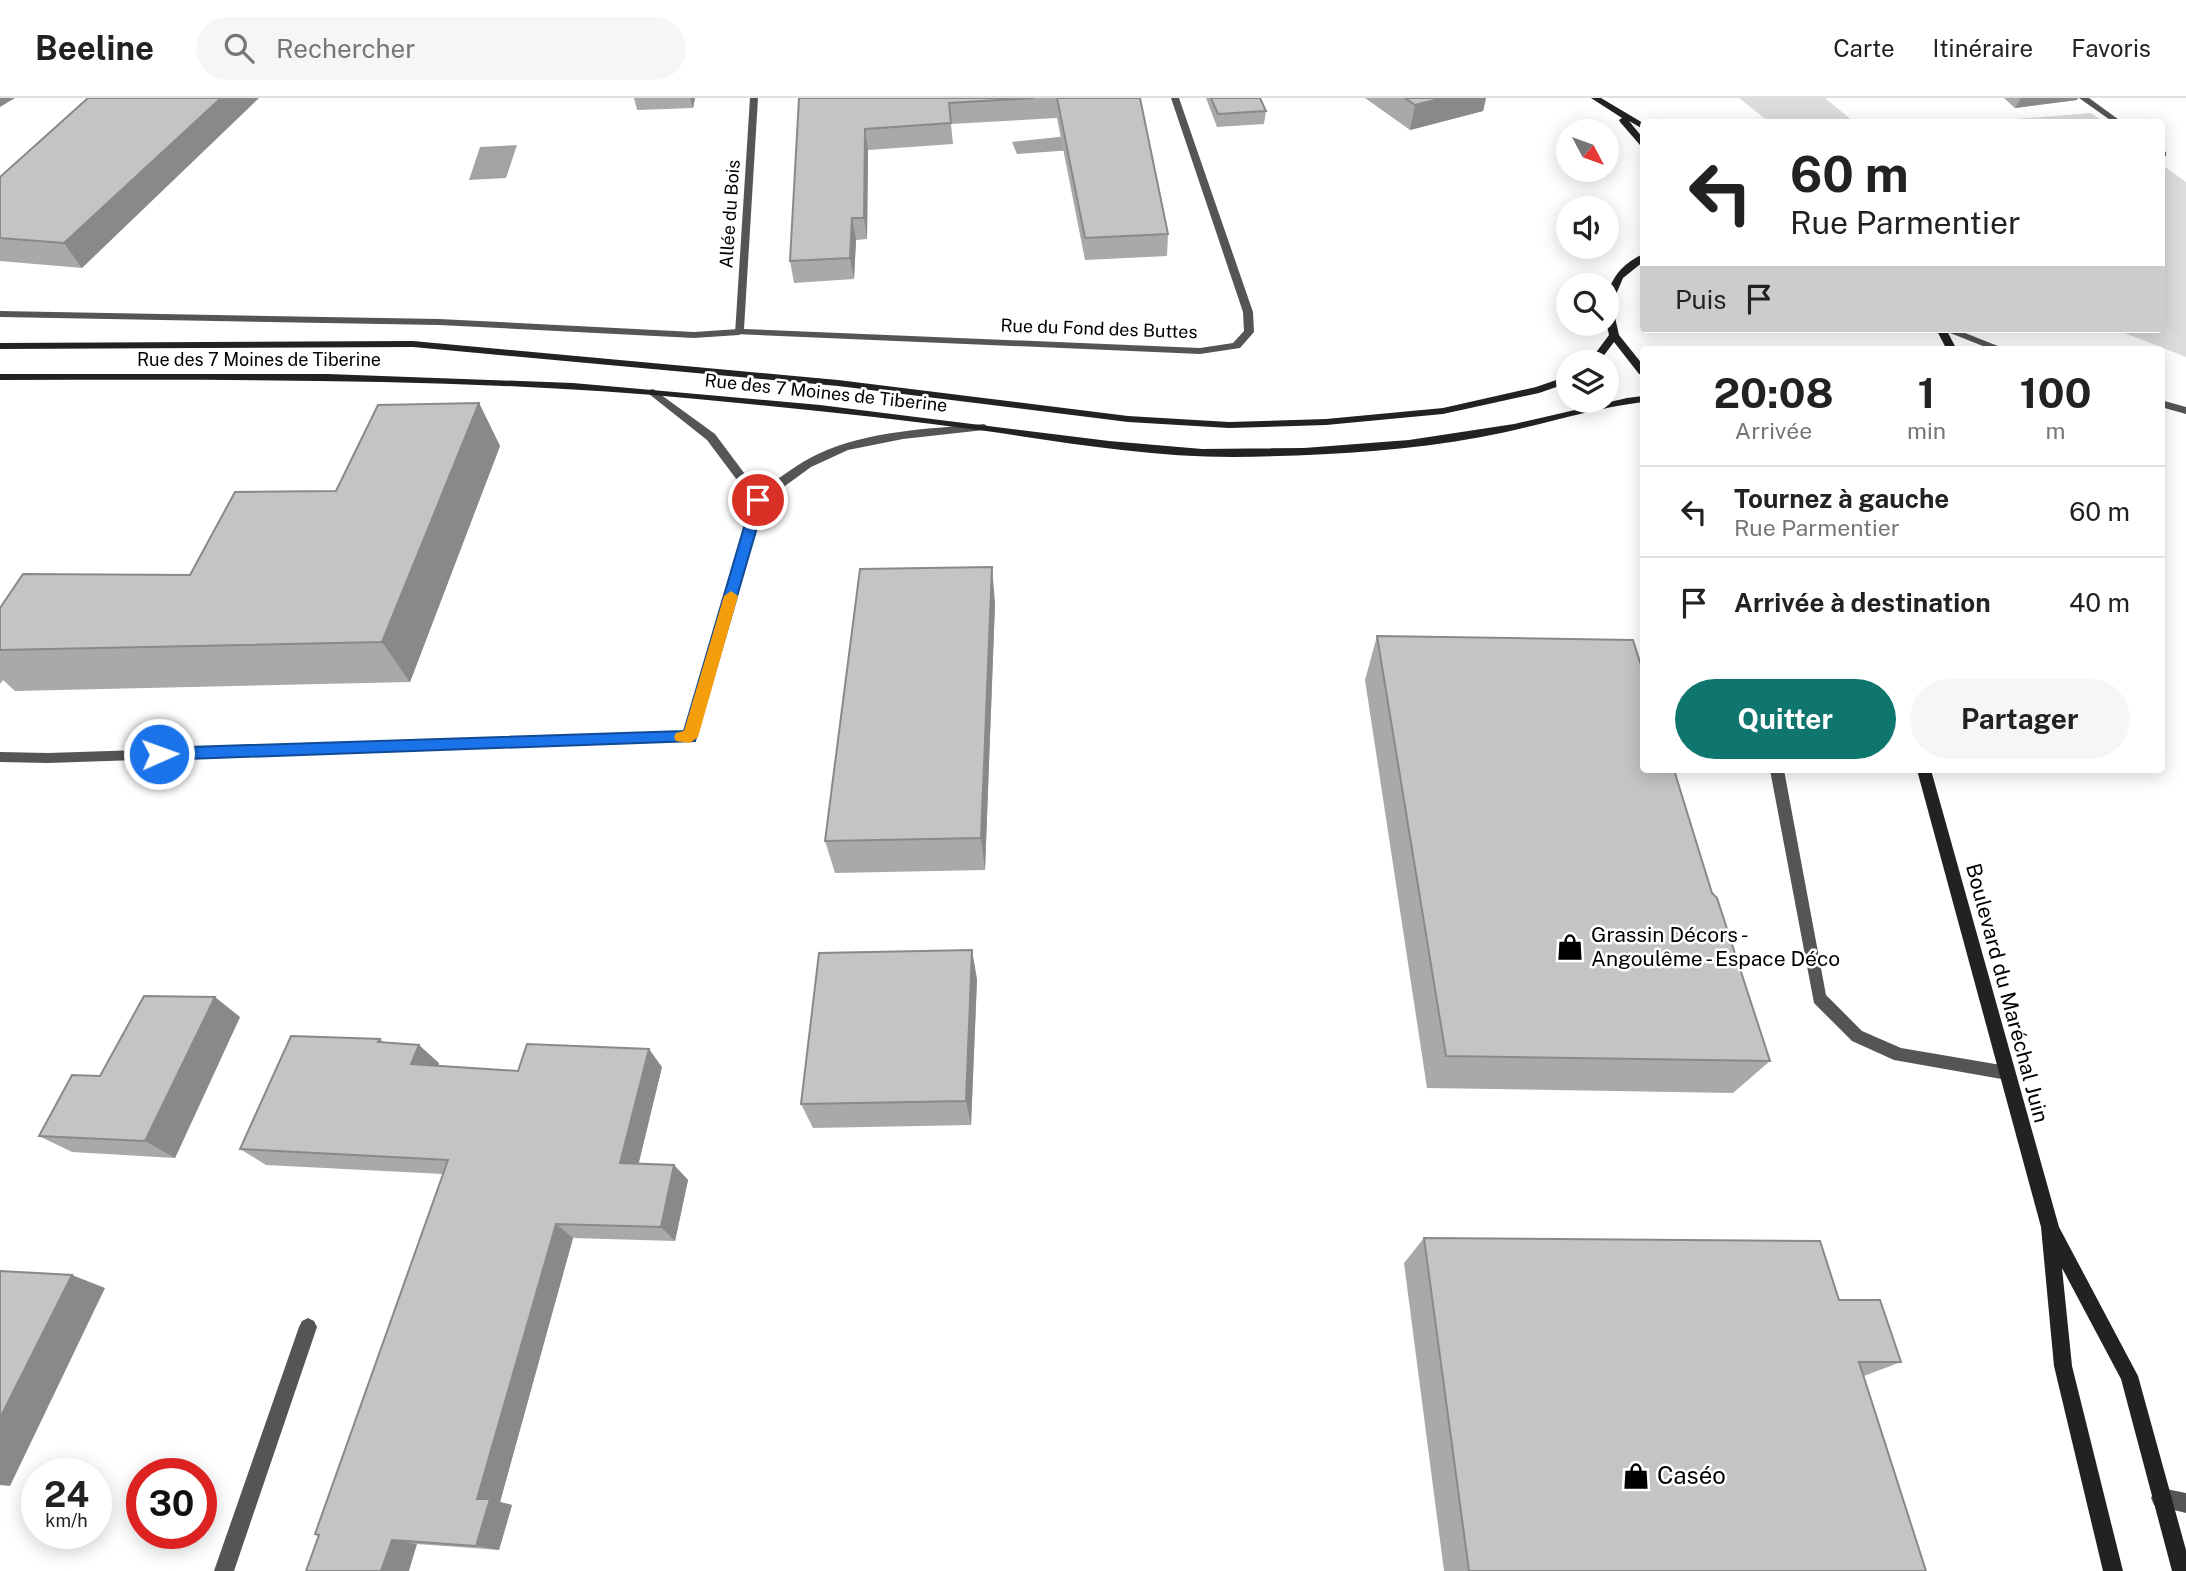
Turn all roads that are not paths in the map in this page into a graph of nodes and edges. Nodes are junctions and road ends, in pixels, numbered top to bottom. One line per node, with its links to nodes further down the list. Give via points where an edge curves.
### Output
1 (754, 98): 12 (street, Allée du Bois)
2 (1175, 98): 12 (street, Rue du Fond des Buttes, via 1248,312 1249,332 1236,346 1200,351)
3 (1595, 98): 5 (main road)
4 (2082, 98): 6 (street)
5 (1618, 113): 7 (main road); 8 (main road)
6 (2114, 119)
7 (1640, 124)
8 (1640, 139)
9 (1640, 260): 10 (main road)
10 (1619, 277)
11 (0, 314): 12 (street, Rue du Fond des Buttes, via 439,322 694,335)
12 (739, 332)
13 (1954, 333): 16 (street)
14 (1615, 336): 17 (main road)
15 (0, 346): 19 (main road, Rue des 7 Moines de Tiberine, via 413,344 838,383 1128,419 1229,425 1443,411)
16 (1992, 346)
17 (1640, 368)
18 (0, 377): 20 (main road, Rue des 7 Moines de Tiberine, via 409,378)
19 (1556, 384)
20 (653, 392): 24 (main road, Rue des 7 Moines de Tiberine); 25 (street, via 710,437)
21 (1640, 400): 24 (main road, Rue des 7 Moines de Tiberine, via 1488,432 1327,451 1227,453 1108,447)
22 (2165, 404): 23 (street)
23 (2186, 411)
24 (984, 428): 25 (street, via 884,437 825,454)
25 (758, 500): 26 (street, via 690,737)
26 (0, 757)
27 (1778, 773): 29 (street, via 1819,998 1857,1035 1900,1055)
28 (1925, 773): 29 (main road, Boulevard du Maréchal Juin)
29 (2007, 1073): 30 (main road, Boulevard du Maréchal Juin)
30 (2050, 1227): 32 (main road, via 2129,1376); 35 (main road, via 2063,1366)
31 (309, 1327): 34 (street)
32 (2161, 1498): 33 (street); 36 (main road)
33 (2186, 1503)
34 (224, 1571)
35 (2113, 1571)
36 (2182, 1571)

